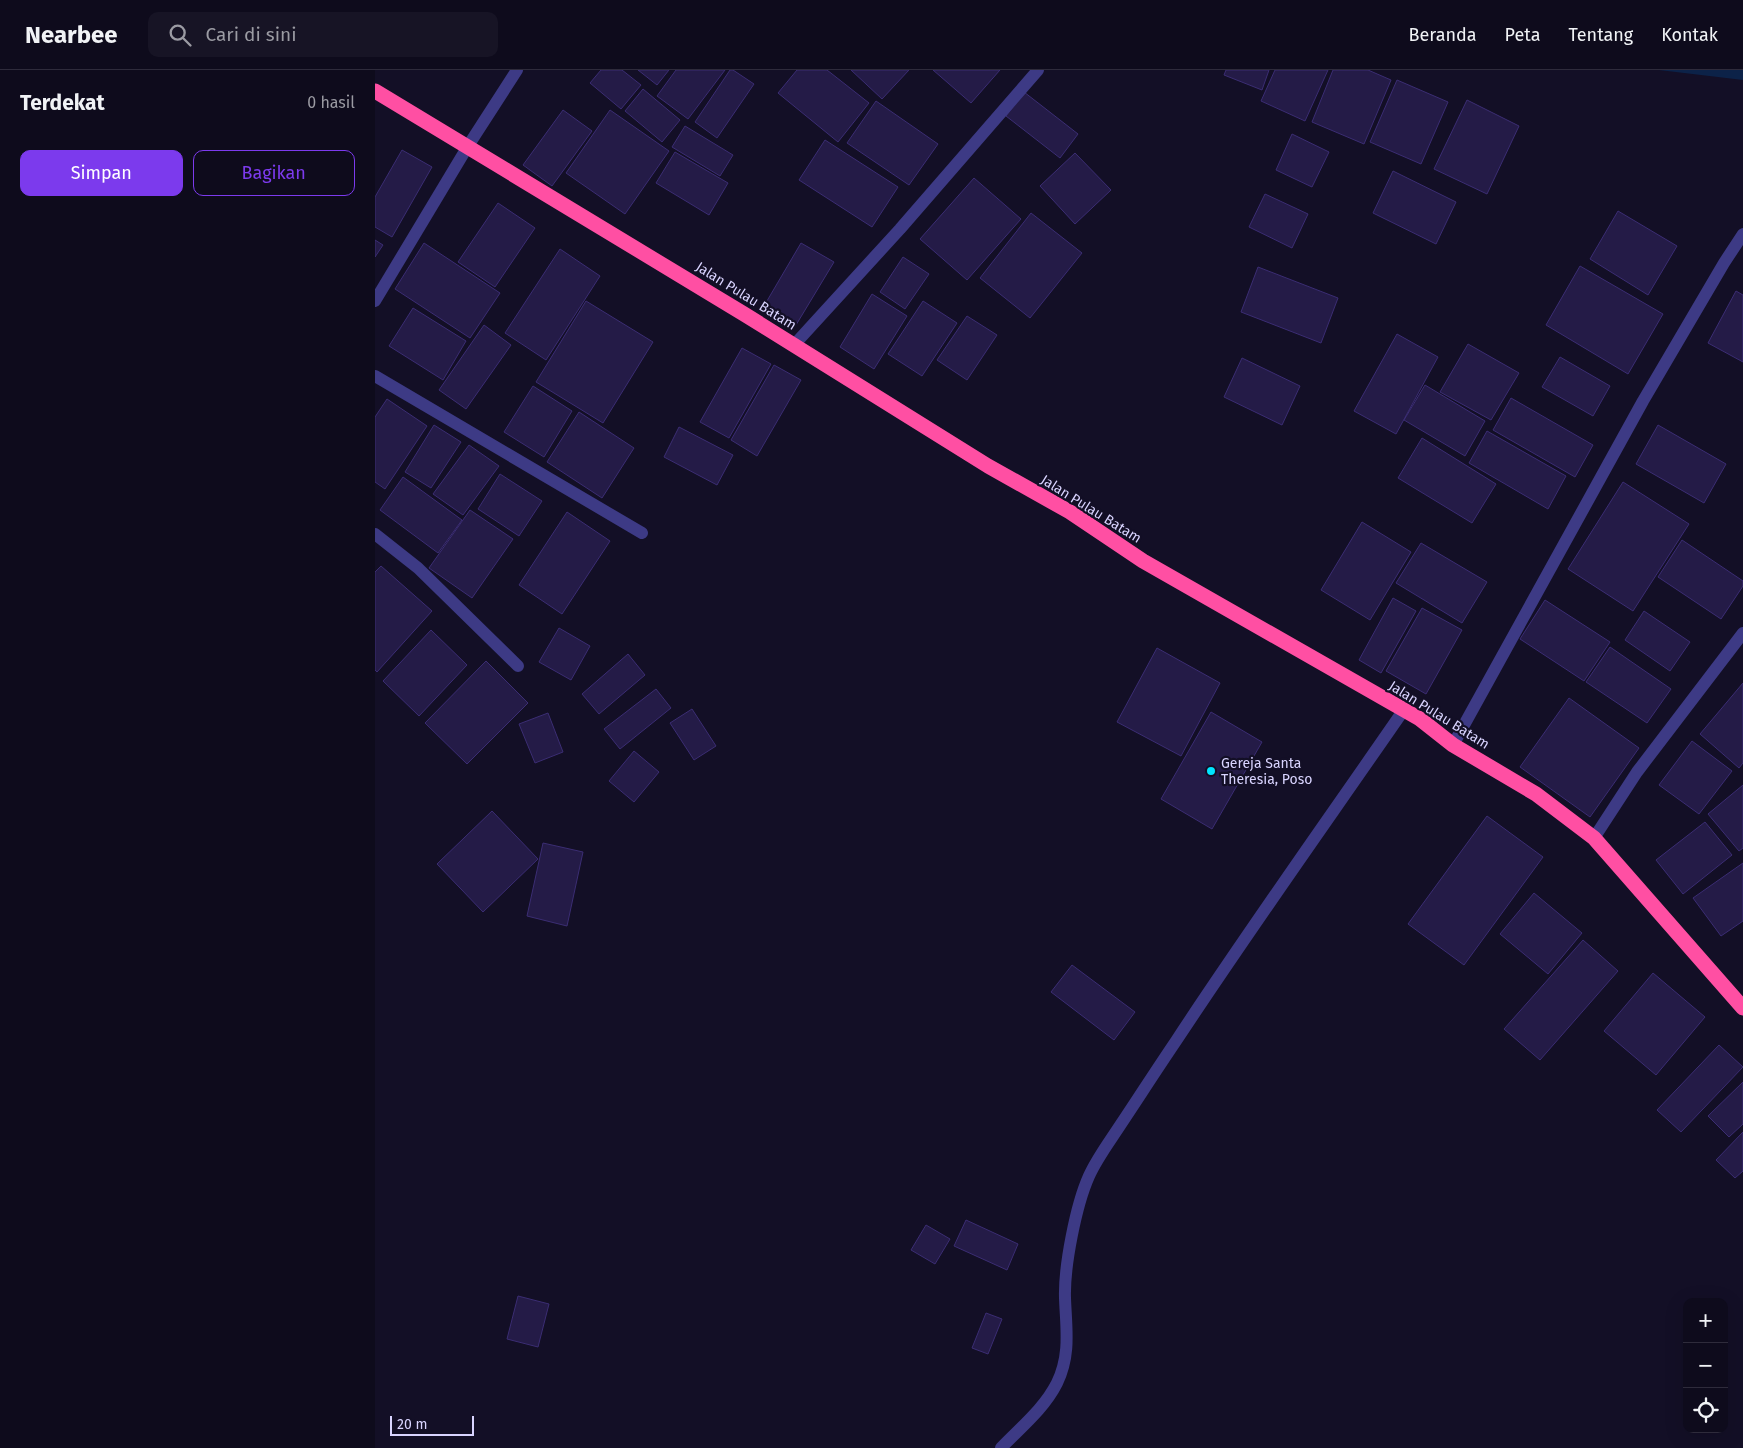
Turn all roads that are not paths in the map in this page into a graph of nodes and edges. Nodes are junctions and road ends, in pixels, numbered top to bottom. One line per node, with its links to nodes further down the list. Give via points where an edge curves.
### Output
1 (517, 70): 4 (street)
2 (1038, 70): 7 (street)
3 (375, 91): 4 (highway, Jalan Pulau Batam)
4 (468, 146): 6 (street); 7 (highway, Jalan Pulau Batam)
5 (1743, 234): 14 (street, via 1643,401)
6 (375, 301)
7 (794, 345): 13 (highway, Jalan Pulau Batam, via 988,466 1070,512 1143,561)
8 (375, 376): 9 (street)
9 (642, 533)
10 (375, 534): 12 (street, via 418,568)
11 (1743, 633): 15 (street, via 1637,772)
12 (518, 666)
13 (1403, 710): 14 (highway, Jalan Pulau Batam); 17 (street, via 1207,994 1089,1175 1066,1276 1067,1339 1057,1383 1039,1409)
14 (1453, 745): 15 (highway, Jalan Pulau Batam, via 1537,794)
15 (1595, 838): 16 (highway, Jalan Pulau Batam)
16 (1743, 1008)
17 (1001, 1448)

